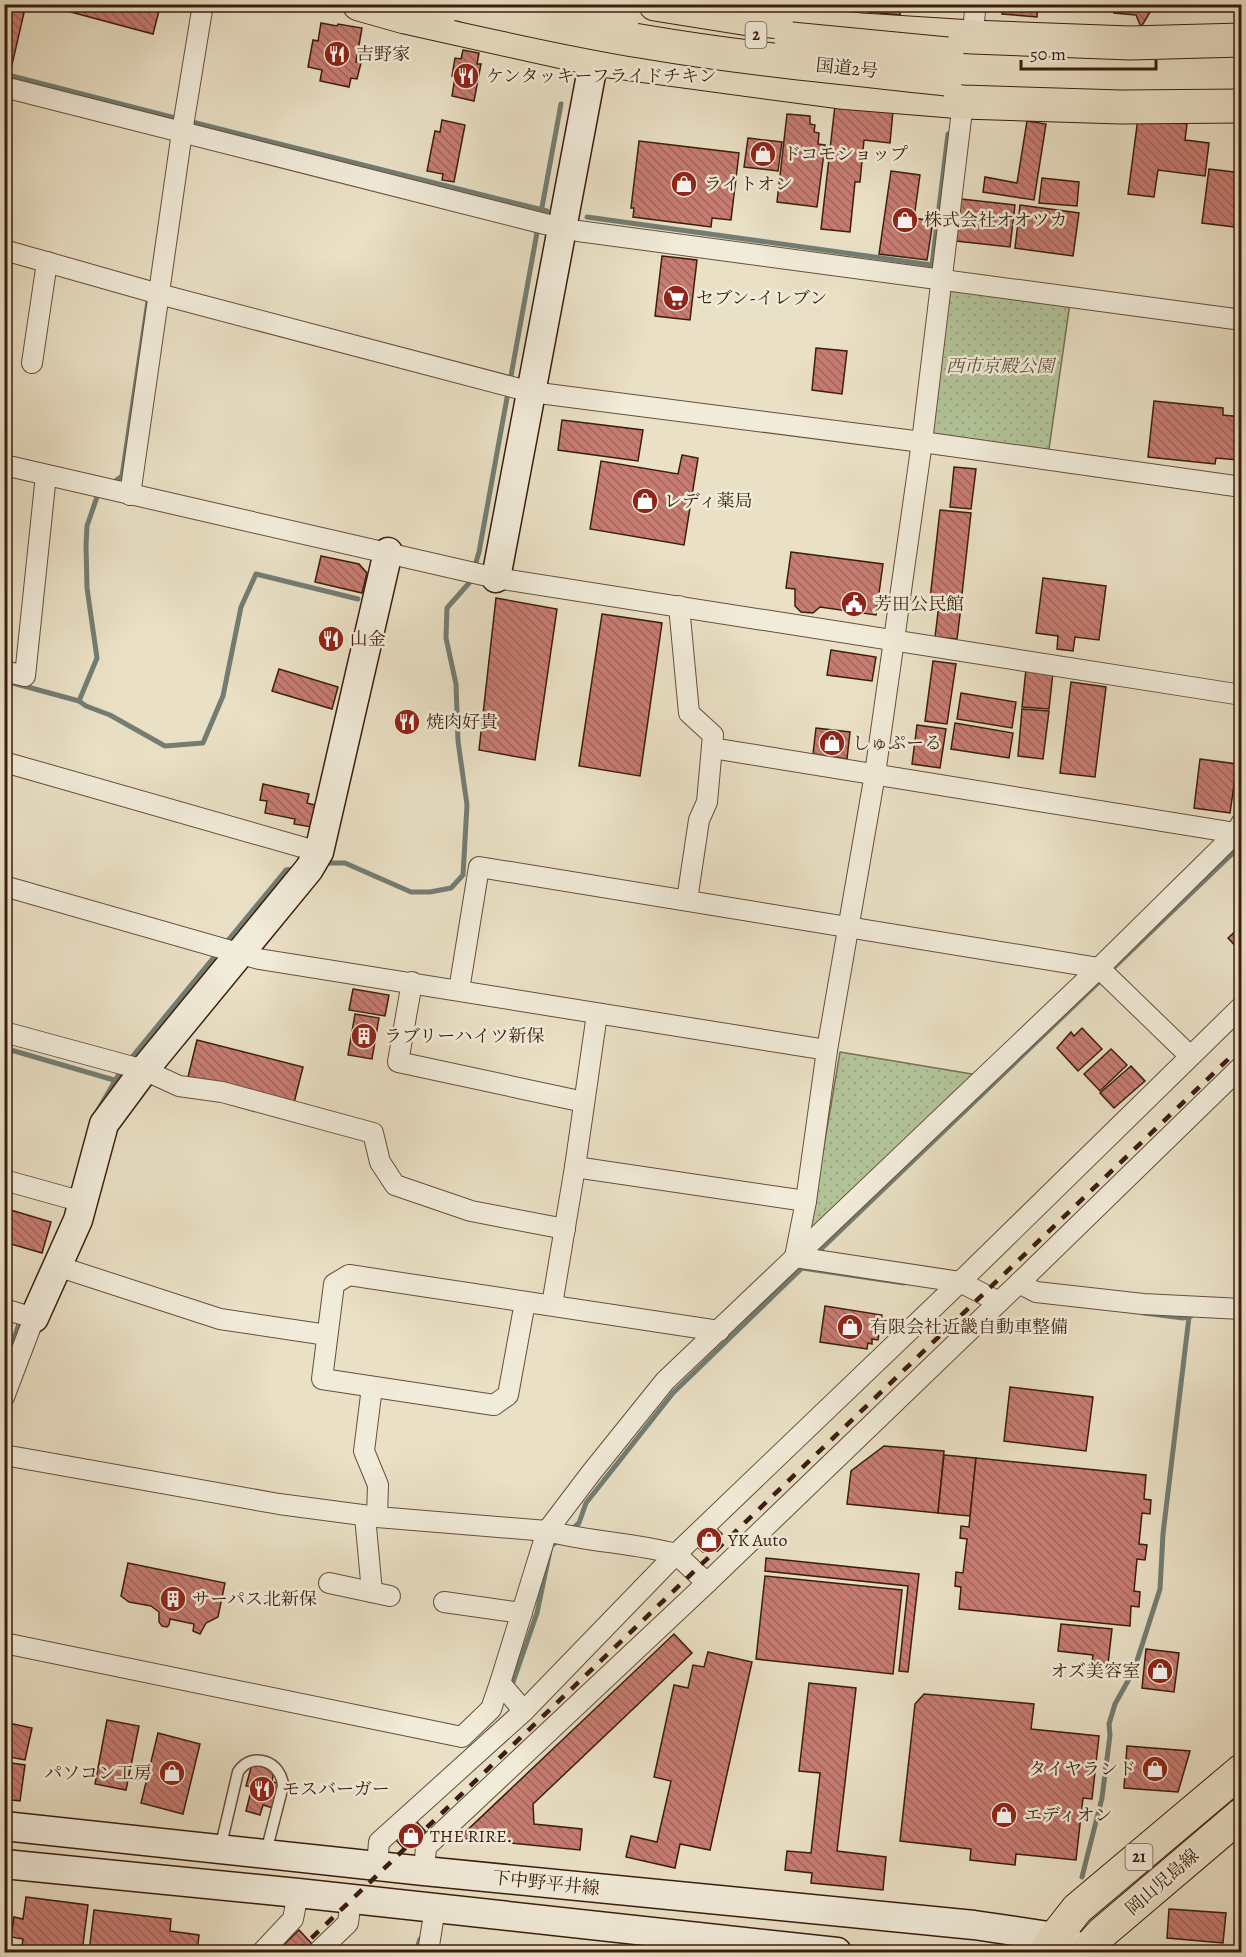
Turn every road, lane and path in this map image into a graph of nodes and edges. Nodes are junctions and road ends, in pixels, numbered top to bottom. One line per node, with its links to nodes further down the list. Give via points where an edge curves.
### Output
1 (203, 4): 15 (street)
2 (359, 4): 9 (highway)
3 (458, 4): 11 (highway, 国道2号 / 2, bridge, via 551,25 743,57)
4 (567, 4): 11 (highway, 国道2号 / 2, bridge)
5 (602, 4): 9 (street)
6 (655, 4): 11 (highway, via 749,19 861,30)
7 (976, 4): 11 (street)
8 (1242, 40): 11 (highway, via 1130,43)
9 (594, 58): 11 (highway, via 840,92); 16 (street)
10 (1242, 60): 11 (highway, 国道2号 / 2)
11 (957, 68): 12 (highway, 国道2号 / 2, via 1123,87); 14 (highway, via 1121,107); 19 (street)
12 (1242, 85)
13 (4, 87): 15 (street)
14 (1242, 106)
15 (180, 126): 16 (street); 20 (street)
16 (547, 224): 19 (street); 23 (street)
17 (4, 250): 18 (street)
18 (47, 262): 20 (street); 22 (street)
19 (942, 279): 21 (street); 24 (street)
20 (153, 292): 23 (street); 28 (street)
21 (1242, 320)
22 (32, 363)
23 (516, 390): 24 (street); 30 (street)
24 (922, 442): 27 (street); 32 (street)
25 (4, 465): 26 (street)
26 (46, 475): 28 (street); 33 (street, via 25,676)
27 (1242, 487)
28 (129, 495): 29 (street)
29 (388, 552): 30 (street); 39 (street)
30 (480, 574): 31 (street)
31 (679, 606): 32 (street); 35 (street, via 689,713 713,735)
32 (893, 639): 34 (street); 37 (street)
33 (4, 671)
34 (1242, 695)
35 (711, 747): 37 (street); 41 (street, via 707,802 699,820)
36 (4, 762): 39 (street)
37 (876, 774): 38 (street); 42 (street)
38 (1240, 830): 44 (street)
39 (314, 861): 43 (street)
40 (4, 886): 43 (street)
41 (687, 900): 42 (street); 46 (street, via 479,867)
42 (849, 926): 44 (street); 50 (street)
43 (228, 951): 45 (street); 52 (street)
44 (1104, 974): 51 (street); 60 (street)
45 (412, 982): 46 (street); 54 (street, via 398,1062)
46 (459, 990): 48 (street)
47 (1242, 1006): 51 (street)
48 (597, 1014): 50 (street); 54 (street)
49 (4, 1032): 52 (street)
50 (827, 1050): 58 (street)
51 (1190, 1056): 62 (street)
52 (132, 1066): 57 (street); 59 (street, via 179,1086 222,1092 373,1133 380,1162 395,1185 471,1211)
53 (1242, 1066): 63 (street)
54 (584, 1102): 55 (street)
55 (575, 1167): 58 (street); 59 (street)
56 (4, 1180): 57 (street)
57 (74, 1200): 61 (street, via 78,1220)
58 (806, 1201): 60 (street)
59 (565, 1229): 66 (street)
60 (806, 1258): 62 (street); 69 (street)
61 (57, 1266): 68 (street); 70 (street, via 220,1319)
62 (960, 1282): 65 (street); 76 (street)
63 (1018, 1283): 65 (street); 67 (street, via 1036,1292 1143,1304)
64 (525, 1302): 66 (street); 70 (street, via 348,1275 334,1284); 71 (street, via 508,1395 494,1405)
65 (999, 1302): 78 (street)
66 (552, 1305): 69 (street)
67 (1242, 1309)
68 (21, 1314): 72 (street)
69 (719, 1331): 75 (street, via 665,1381 591,1473)
70 (327, 1335): 71 (street, via 322,1379)
71 (372, 1387): 74 (street, via 364,1450 378,1485)
72 (4, 1397)
73 (4, 1455): 74 (street, via 279,1504)
74 (371, 1516): 75 (street); 77 (street, via 381,1594)
75 (558, 1534): 76 (street); 80 (street)
76 (676, 1554): 78 (street); 83 (street)
77 (329, 1583)
78 (706, 1583): 91 (street, via 426,1847)
79 (444, 1602): 80 (street)
80 (522, 1613): 82 (street)
81 (4, 1643): 82 (street, via 462,1737 492,1709)
82 (500, 1683): 83 (street)
83 (524, 1711): 90 (street, via 379,1842)
84 (1242, 1770): 96 (main road, 岡山児島線 / 21, via 1077,1909)
85 (1242, 1814): 97 (main road, 岡山児島線 / 21)
86 (4, 1826): 87 (street, 下中野平井線)
87 (220, 1849): 88 (street, 下中野平井線); 88 (lane, via 238,1772 246,1762 261,1760 276,1766 283,1786)
88 (266, 1854): 90 (street, 下中野平井線)
89 (4, 1864): 92 (street, 下中野平井線)
90 (377, 1866): 91 (street, 下中野平井線)
91 (424, 1871): 95 (street, 下中野平井線)
92 (298, 1893): 93 (street, 下中野平井線); 99 (street, via 293,1919)
93 (351, 1899): 94 (street, 下中野平井線); 100 (street, via 348,1923)
94 (435, 1908): 98 (street, 下中野平井線); 101 (street)
95 (820, 1909): 96 (street, 下中野平井線, via 974,1925); 98 (street)
96 (1051, 1945): 97 (street, 下中野平井線)
97 (1085, 1951)
98 (822, 1952)
99 (262, 1953)
100 (318, 1953)
101 (428, 1953)

